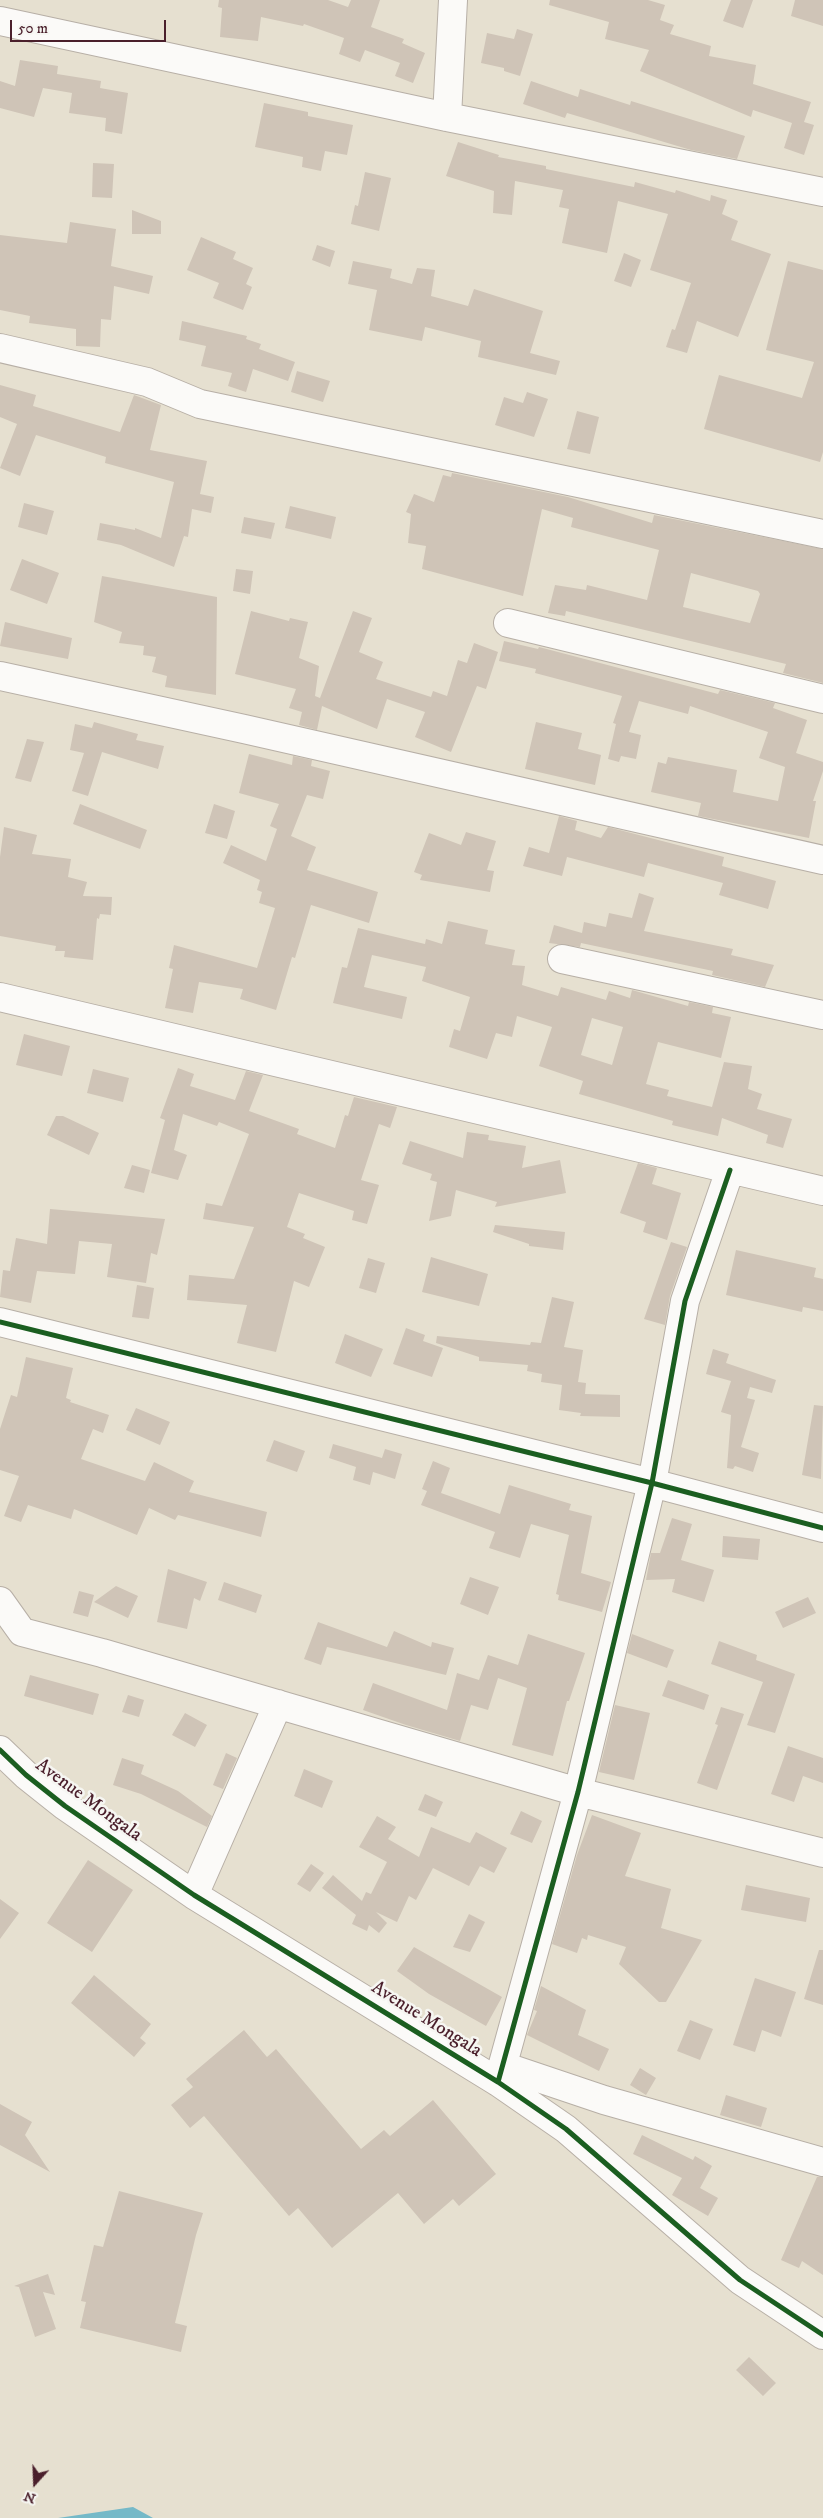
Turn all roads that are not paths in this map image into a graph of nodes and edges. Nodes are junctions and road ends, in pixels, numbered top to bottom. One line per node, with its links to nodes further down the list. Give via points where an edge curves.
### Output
1 (453, 0): 3 (street)
2 (0, 21): 3 (street)
3 (447, 117): 4 (street)
4 (823, 192)
5 (0, 348): 6 (street, via 147,382 200,404)
6 (823, 534)
7 (508, 623): 9 (street)
8 (0, 677): 10 (street)
9 (823, 699)
10 (818, 859)
11 (562, 959): 13 (street)
12 (0, 996): 14 (street)
13 (823, 1015)
14 (730, 1170): 15 (street); 17 (street, via 685,1301)
15 (823, 1191)
16 (0, 1322): 17 (street)
17 (652, 1483): 18 (street); 22 (street)
18 (823, 1528)
19 (0, 1601): 20 (street, via 22,1632)
20 (278, 1704): 22 (street); 24 (street)
21 (0, 1750): 24 (street, Avenue Mongala, via 64,1806)
22 (578, 1792): 23 (street); 25 (street)
23 (823, 1853)
24 (194, 1895): 25 (street, Avenue Mongala)
25 (500, 2074): 26 (street); 27 (street, Avenue Mongala, via 740,2280)
26 (823, 2162)
27 (823, 2336)

